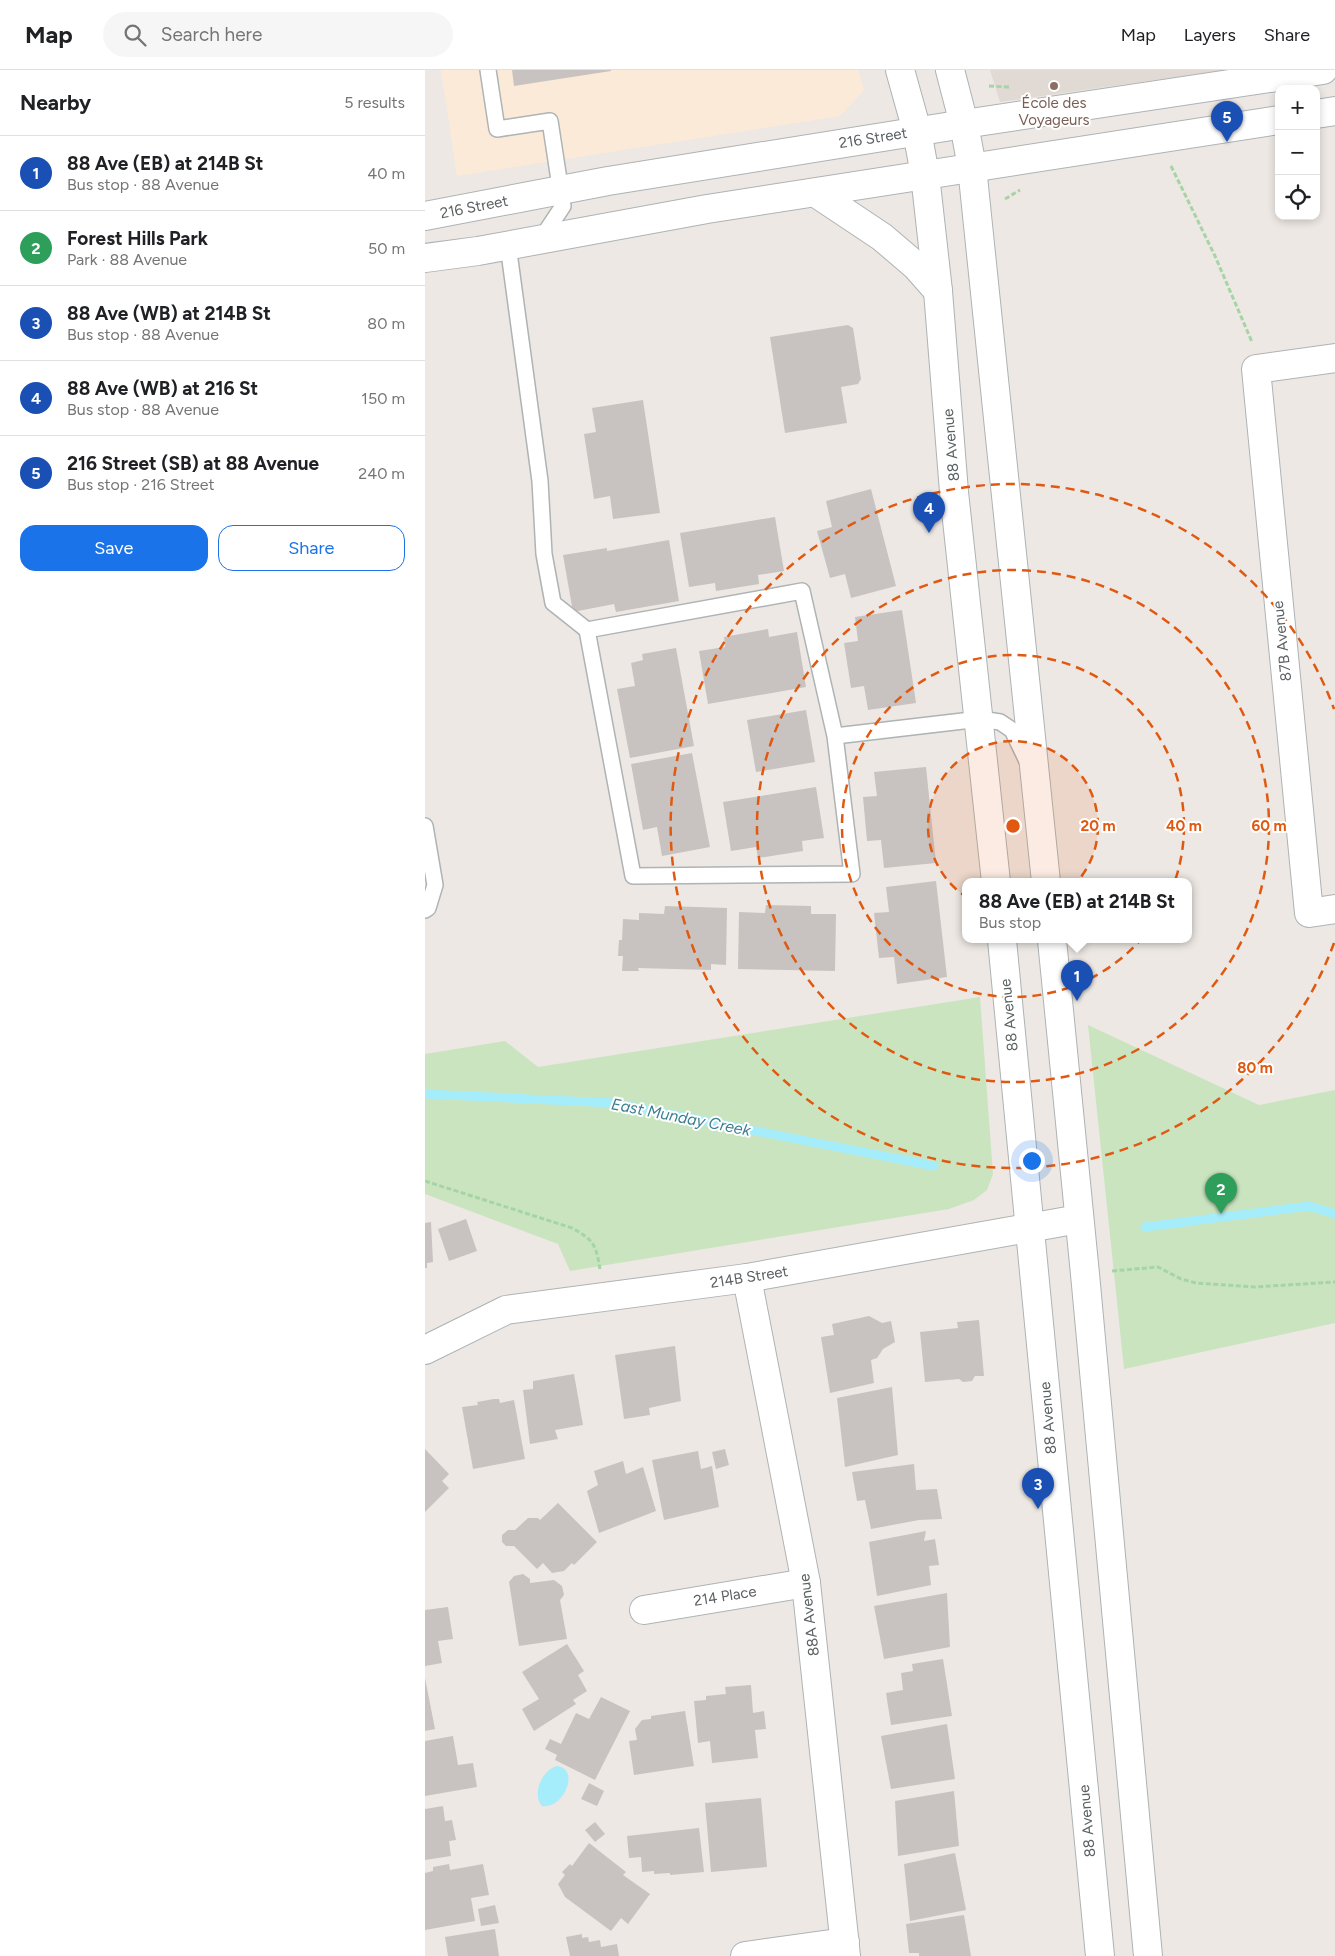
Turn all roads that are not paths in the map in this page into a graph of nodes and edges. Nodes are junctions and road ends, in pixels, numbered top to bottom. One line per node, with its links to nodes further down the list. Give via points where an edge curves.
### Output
1 (488, 70): 12 (lane, via 497,129 550,121)
2 (900, 70): 9 (main road, 88 Avenue)
3 (949, 70): 8 (main road)
4 (1323, 70): 8 (main road, 216 Street)
5 (1335, 111): 6 (main road)
6 (1320, 113)
7 (1275, 121): 10 (main road)
8 (964, 124): 9 (main road, 216 Street); 10 (main road)
9 (917, 132): 11 (main road, 88 Avenue); 12 (main road, 216 Street)
10 (972, 167): 11 (main road); 23 (main road)
11 (925, 175): 13 (main road); 18 (main road, 88 Avenue)
12 (561, 190): 14 (main road, 216 Street); 15 (lane, via 563,206)
13 (815, 193): 15 (main road); 18 (main road, via 882,237 916,266)
14 (425, 216)
15 (541, 239): 16 (main road)
16 (508, 245): 17 (main road); 20 (lane, via 540,481 544,554 553,604)
17 (425, 258)
18 (938, 291): 21 (main road, 88 Avenue, via 954,492)
19 (1335, 358): 28 (main road, 87B Avenue, via 1259,369)
20 (587, 630): 22 (lane, via 803,591); 22 (lane, via 633,876 852,874)
21 (980, 719): 22 (lane); 23 (lane, via 1000,722 1012,730); 25 (main road, 88 Avenue)
22 (835, 736)
23 (1036, 781): 26 (main road)
24 (425, 826): 27 (lane, via 435,885)
25 (996, 878)
26 (1046, 878)
27 (425, 910)
28 (1322, 911)
29 (1002, 943): 32 (main road, 88 Avenue)
30 (1052, 943): 31 (main road)
31 (1079, 1219): 32 (main road, 214B Street); 40 (main road)
32 (1030, 1226): 33 (main road, 214B Street); 39 (main road, 88 Avenue)
33 (747, 1278): 34 (main road, 214B Street, via 506,1310); 35 (main road, 88A Avenue)
34 (425, 1350)
35 (806, 1583): 36 (main road, 214 Place); 37 (main road, 88A Avenue)
36 (644, 1610)
37 (845, 1949): 38 (main road)
38 (745, 1956)
39 (1100, 1956)
40 (1148, 1956)

